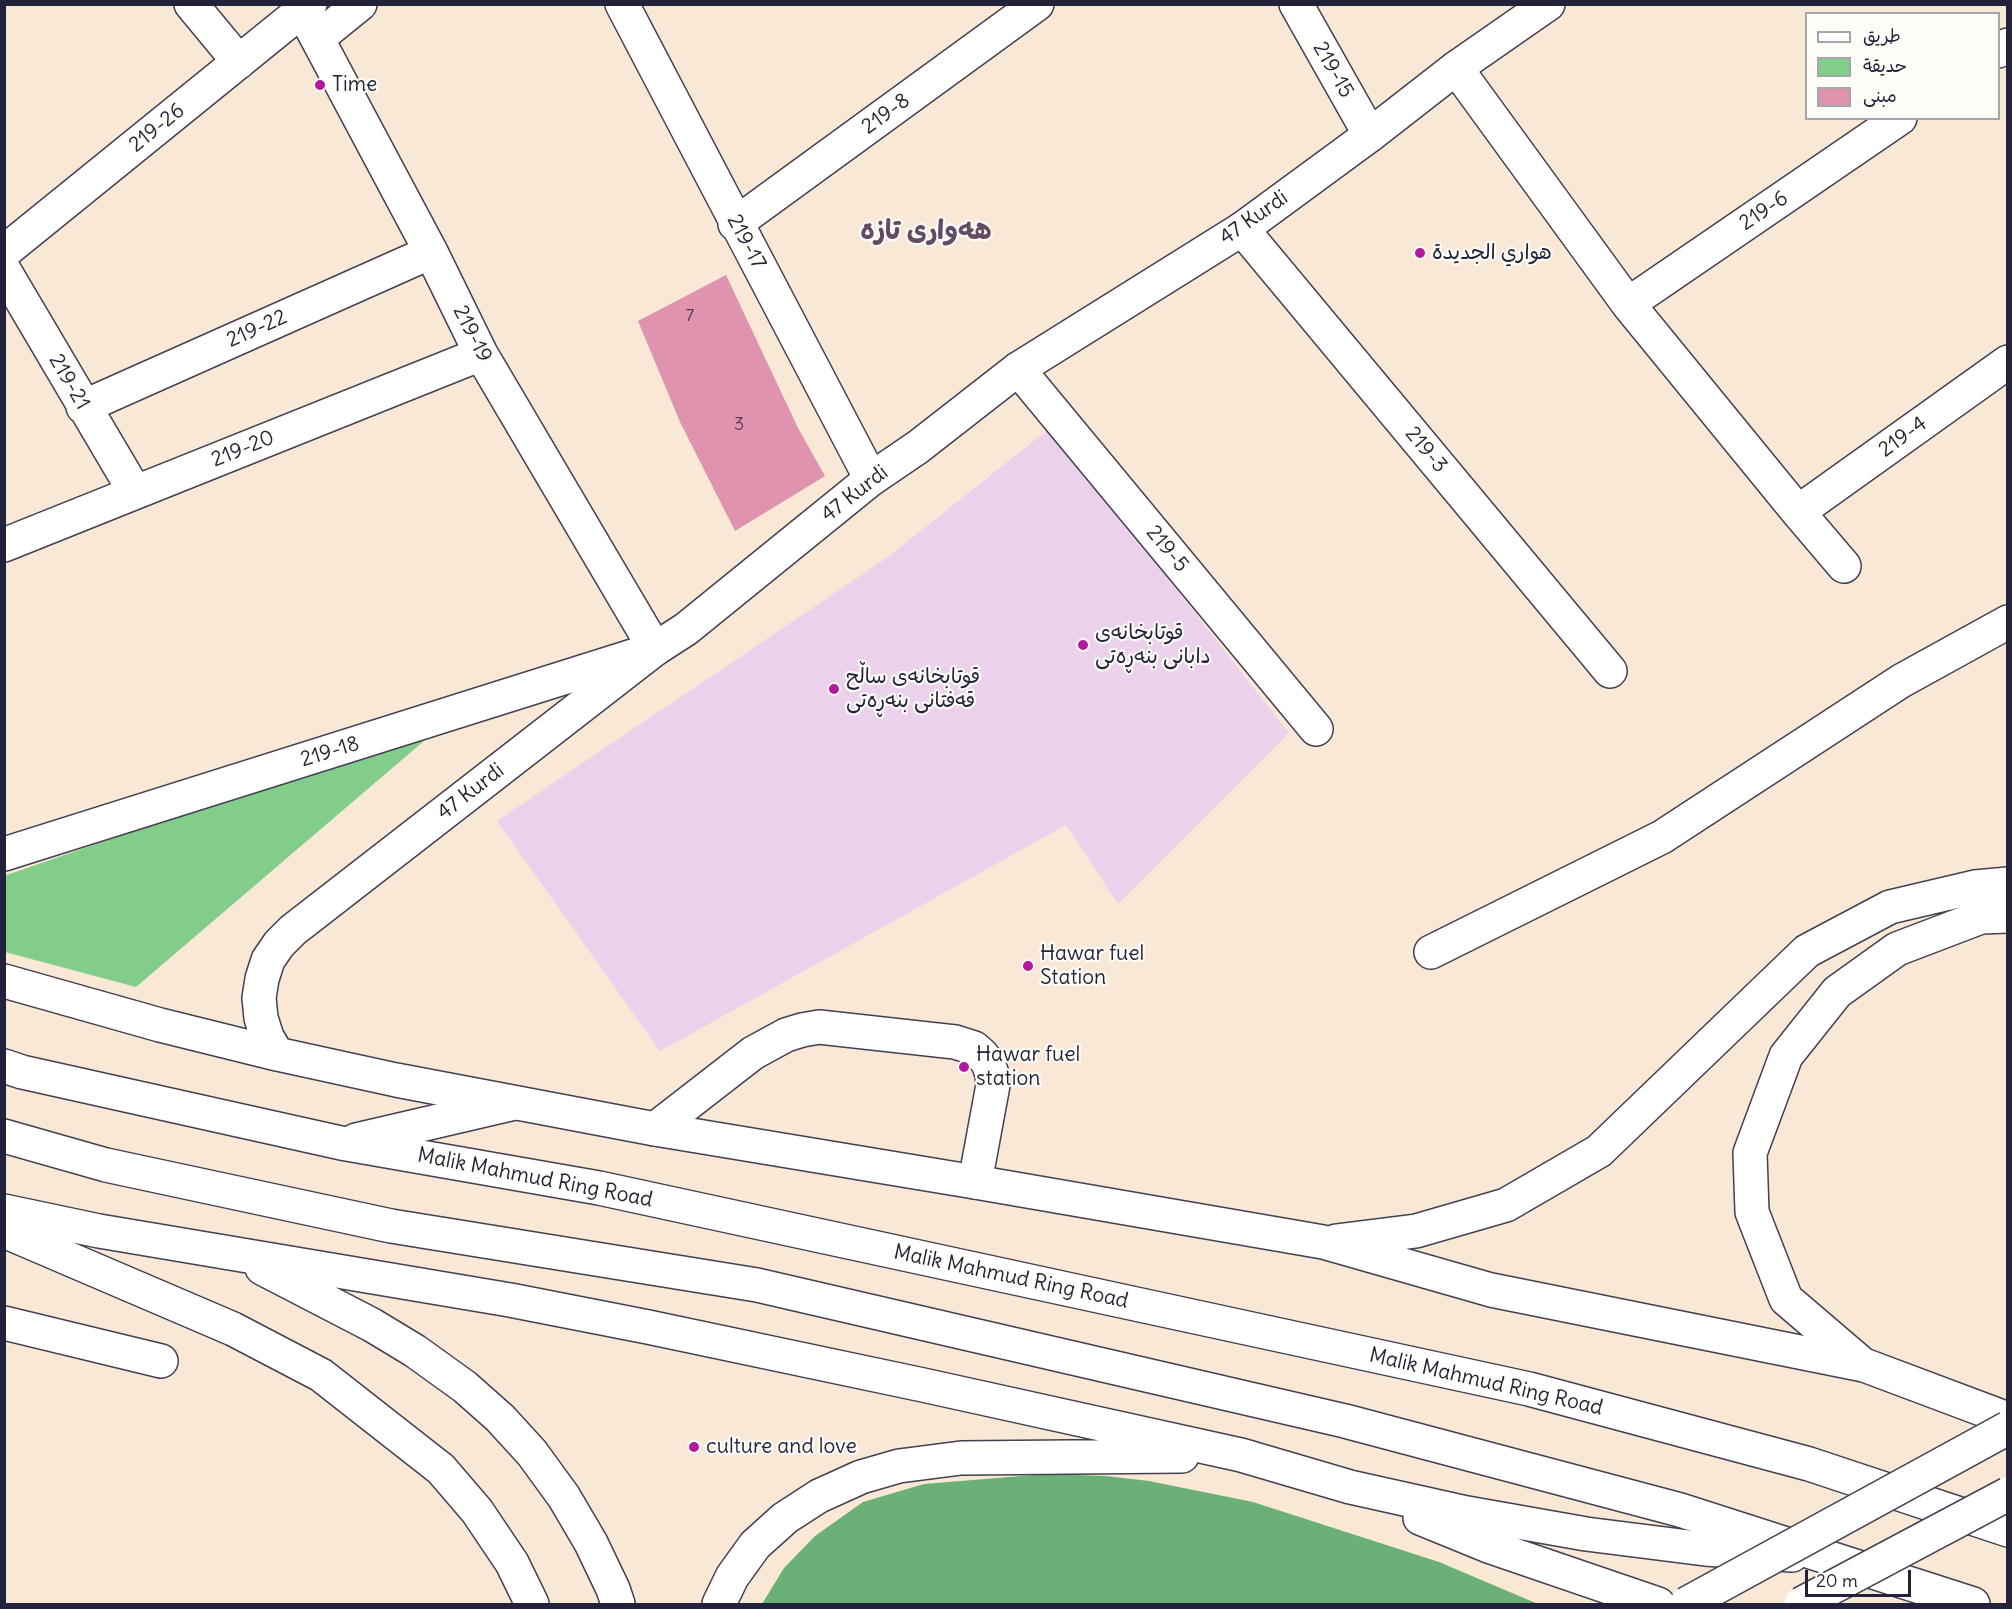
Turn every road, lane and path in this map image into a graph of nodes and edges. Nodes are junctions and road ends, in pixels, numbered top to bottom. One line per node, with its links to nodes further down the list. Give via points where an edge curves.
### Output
1 (191, 4): 8 (main road)
2 (360, 4): 7 (main road)
3 (1037, 4): 12 (main road, 219-8)
4 (1296, 4): 11 (main road, 219-15)
5 (1548, 4): 9 (main road, 47 Kurdi)
6 (626, 6): 12 (main road, 219-17)
7 (310, 18): 8 (main road, 219-26); 15 (main road, 219-19)
8 (239, 62): 14 (main road, 219-26)
9 (1456, 68): 11 (main road, 47 Kurdi); 17 (main road)
10 (1897, 120): 17 (main road, 219-6)
11 (1370, 135): 13 (main road, 47 Kurdi)
12 (735, 224): 22 (main road, 219-17)
13 (1242, 229): 20 (main road, 47 Kurdi); 29 (main road, 219-3)
14 (4, 252)
15 (431, 252): 18 (main road, 219-19); 21 (main road, 219-22)
16 (4, 270): 21 (main road, 219-21)
17 (1628, 304): 24 (main road)
18 (481, 354): 23 (main road, 219-20); 28 (main road, 219-19)
19 (2007, 362): 24 (main road, 219-4)
20 (1018, 369): 22 (main road, 47 Kurdi); 30 (main road, 219-5)
21 (84, 407): 23 (main road, 219-21)
22 (871, 479): 28 (main road, 47 Kurdi)
23 (135, 492): 25 (main road, 219-20)
24 (1798, 512): 26 (main road)
25 (4, 545)
26 (1844, 566)
27 (2007, 622): 34 (main road, via 1901,681 1662,837)
28 (655, 649): 31 (main road, 219-18); 36 (main road, 47 Kurdi, via 279,944 268,960 259,998 267,1037)
29 (1610, 671)
30 (1316, 729)
31 (4, 854)
32 (2007, 884): 45 (main road, via 1975,887 1890,907 1807,951 1599,1151 1506,1204 1416,1231)
33 (2007, 916): 49 (main road, via 1981,917 1897,950 1837,992 1786,1056 1750,1153 1752,1212 1786,1299)
34 (1431, 952)
35 (4, 981): 36 (main road)
36 (277, 1054): 38 (main road)
37 (4, 1066): 41 (main road, Malik Mahmud Ring Road)
38 (515, 1103): 39 (main road); 41 (main road)
39 (655, 1129): 42 (main road); 42 (main road, via 753,1053 794,1032 819,1028 955,1042 974,1048 992,1074)
40 (4, 1136): 56 (main road, via 106,1165 391,1226 757,1286 1211,1390 1544,1473 1680,1510)
41 (341, 1143): 55 (main road, Malik Mahmud Ring Road, via 598,1188 1529,1389 1809,1464)
42 (975, 1182): 45 (main road)
43 (4, 1211): 46 (main road)
44 (4, 1231): 57 (main road, via 234,1329 321,1376 441,1469 477,1511 512,1563)
45 (1323, 1242): 49 (main road, via 1491,1290)
46 (234, 1254): 52 (main road, via 648,1327); 58 (main road, via 372,1324 465,1387 532,1453 564,1497 591,1543)
47 (4, 1323): 48 (main road)
48 (161, 1361)
49 (1864, 1365): 50 (main road)
50 (2007, 1419)
51 (2007, 1428): 61 (main road, bridge)
52 (1240, 1455): 53 (main road); 59 (main road, via 961,1458 899,1466 861,1477 819,1496 785,1518 755,1545 732,1577)
53 (1350, 1487): 56 (main road, via 1586,1534 1705,1549); 60 (main road, via 1491,1547)
54 (2007, 1494): 62 (main road, bridge)
55 (2007, 1530)
56 (1825, 1557): 63 (main road)
57 (532, 1605)
58 (618, 1605)
59 (719, 1605)
60 (1658, 1605)
61 (1686, 1605)
62 (1801, 1605)
63 (1973, 1605)

